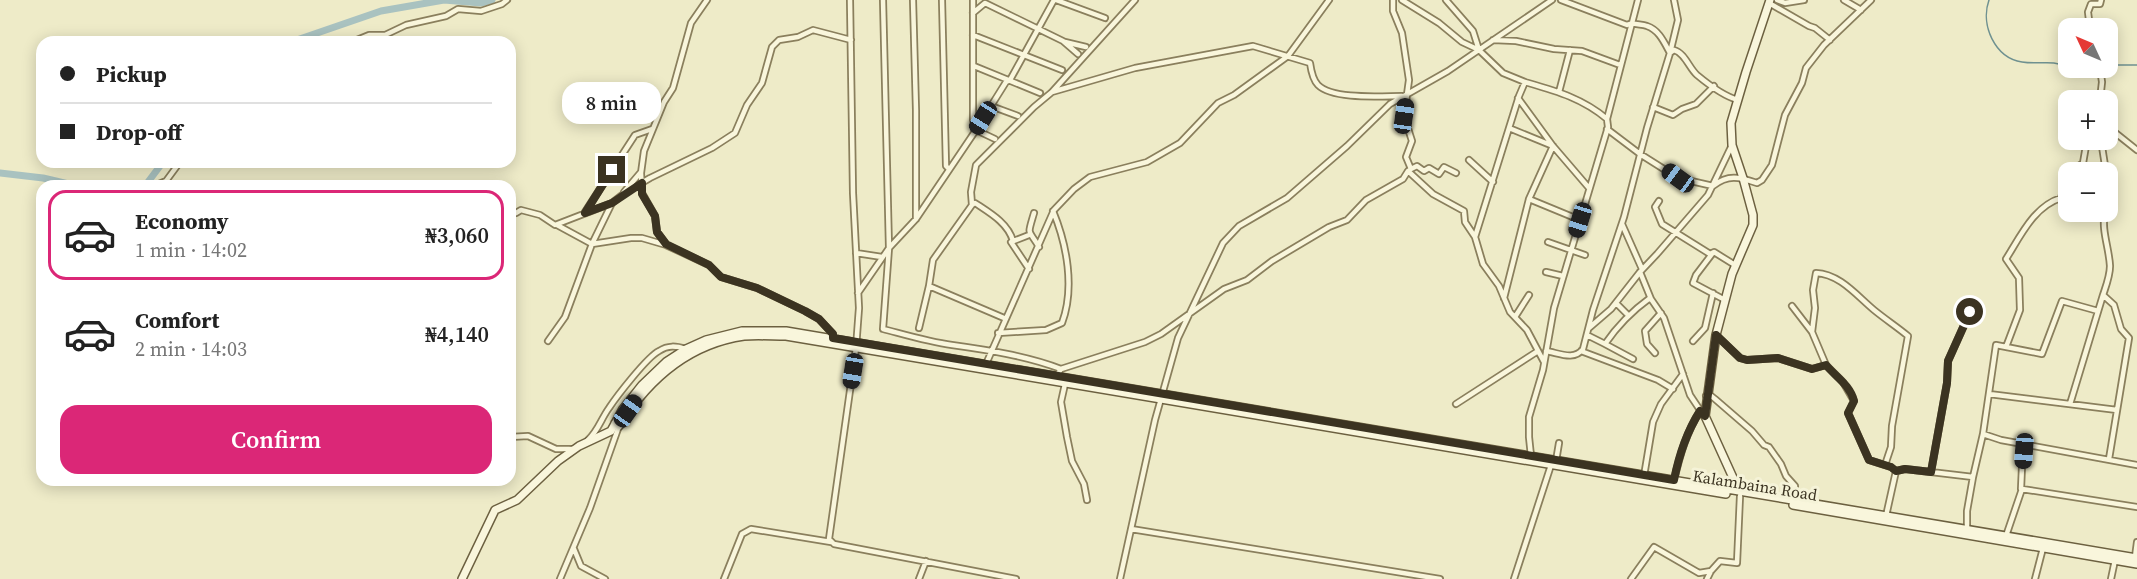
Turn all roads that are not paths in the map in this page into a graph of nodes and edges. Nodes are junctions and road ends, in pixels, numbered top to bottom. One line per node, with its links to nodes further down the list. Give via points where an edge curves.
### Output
1 (507, 0): 32 (street, via 481,11 458,9 385,35)
2 (707, 0): 62 (street, via 691,23 673,88)
3 (850, 0): 33 (street)
4 (883, 0): 104 (street)
5 (913, 0): 91 (street)
6 (942, 0): 72 (street)
7 (973, 0): 26 (street)
8 (1055, 0): 27 (street); 30 (street)
9 (1135, 0): 50 (street)
10 (1329, 0): 43 (street)
11 (1393, 0): 51 (street, via 1402,33)
12 (1402, 0): 23 (street)
13 (1446, 0): 38 (street, via 1473,31)
14 (1552, 0): 34 (street)
15 (1561, 0): 29 (street, via 1627,25)
16 (1638, 0): 29 (street)
17 (1674, 0): 40 (street, via 1678,20)
18 (1777, 0): 19 (street)
19 (1804, 0)
20 (1844, 0): 25 (street)
21 (1870, 0): 25 (street)
22 (2102, 0): 28 (street, via 2100,4 2091,4)
23 (1409, 2): 38 (street, via 1462,42)
24 (1769, 2): 35 (street); 56 (main road)
25 (1862, 10): 35 (street)
26 (973, 13): 30 (street, via 985,3); 31 (street)
27 (1105, 18)
28 (2089, 18)
29 (1632, 23): 40 (street, via 1656,30); 44 (street)
30 (1039, 28): 36 (street); 42 (street)
31 (973, 35): 42 (street); 45 (street)
32 (367, 36)
33 (851, 40): 78 (street, via 813,30 779,40 772,47 762,83 735,133); 106 (street)
34 (1493, 40): 38 (street); 39 (street)
35 (1830, 40): 76 (street, via 1806,68 1785,116 1767,174 1757,183)
36 (1063, 41): 37 (street); 41 (street)
37 (1086, 47)
38 (1479, 50): 48 (street, via 1503,73); 51 (street)
39 (1570, 50): 44 (street); 52 (street)
40 (1670, 53): 49 (street, via 1679,52 1696,74); 58 (street)
41 (1078, 54)
42 (1024, 55): 46 (street); 47 (street)
43 (1288, 56): 50 (street, via 1253,46 1135,68); 54 (street, via 1310,63 1318,86 1330,92 1356,97); 87 (street, via 1218,103 1180,143 1147,162 1090,177)
44 (1620, 65): 60 (street)
45 (974, 66): 47 (street); 64 (street)
46 (1062, 70)
47 (1010, 80): 53 (street); 57 (street)
48 (1525, 82): 52 (street); 55 (street)
49 (1714, 86): 56 (street); 58 (street, via 1696,104 1673,115)
50 (1052, 92): 86 (street, via 976,165)
51 (1408, 92): 54 (street); 73 (street, via 1404,116 1412,141 1406,157)
52 (1559, 92): 60 (street, via 1591,105)
53 (1040, 93)
54 (1402, 96): 129 (street, via 1287,198 1230,235 1218,251)
55 (1518, 98): 61 (street); 68 (street)
56 (1738, 100): 67 (main road, via 1731,123)
57 (991, 106): 59 (street); 64 (street)
58 (1653, 107): 70 (street)
59 (1018, 116)
60 (1607, 119): 63 (street)
61 (1509, 128): 68 (street); 77 (street)
62 (652, 129): 74 (street); 89 (street, via 635,135)
63 (1607, 129): 70 (street); 80 (street)
64 (976, 130): 66 (street); 72 (street)
65 (2118, 135): 69 (street)
66 (994, 139)
67 (1732, 145): 76 (main road); 79 (street)
68 (1553, 146): 80 (street); 82 (street)
69 (2137, 150)
70 (1640, 154): 79 (street, via 1678,178); 94 (street)
71 (1469, 160): 77 (street)
72 (949, 169): 91 (street)
73 (1409, 170): 75 (street, via 1417,166 1439,174 1444,167); 98 (street, via 1433,194 1464,211 1465,222); 129 (street, via 1403,179 1366,200 1347,220 1227,288)
74 (641, 172): 78 (street); 81 (street)
75 (1456, 173)
76 (1743, 178): 79 (street, via 1724,178); 110 (main road, via 1753,225)
77 (1493, 182): 98 (street)
78 (642, 183): 81 (street); 102 (street, via 642,194)
79 (1713, 186): 96 (street)
80 (1590, 189): 92 (street)
81 (621, 197): 85 (street)
82 (1529, 199): 92 (street); 120 (street)
83 (2058, 199): 143 (street, via 2030,221 2006,259 2019,278 2020,310)
84 (1659, 201): 96 (street, via 1655,207 1662,224)
85 (612, 203): 89 (street); 101 (street)
86 (972, 205): 99 (street, via 975,203 997,218); 115 (street, via 933,260)
87 (1053, 211): 103 (street); 135 (street, via 1067,263 1067,309 1062,323 1046,330)
88 (516, 213): 95 (street, via 521,210 540,215)
89 (585, 213): 95 (street)
90 (1034, 213): 97 (street)
91 (916, 219): 104 (street)
92 (1580, 220): 105 (street)
93 (2103, 222): 119 (street, via 2110,266)
94 (1622, 224): 112 (street); 133 (street)
95 (557, 225): 101 (street)
96 (1676, 233): 107 (street); 112 (street)
97 (1029, 235): 99 (street); 103 (street)
98 (1475, 237): 120 (street, via 1483,264)
99 (1013, 241): 111 (street)
100 (1548, 242): 105 (street)
101 (592, 244): 102 (street, via 642,238); 138 (street, via 565,317)
102 (666, 244): 139 (street, via 709,265 721,277 757,288 819,319 833,334)
103 (1039, 247): 111 (street)
104 (889, 248): 109 (street); 145 (street, via 883,329)
105 (1571, 251): 108 (street); 114 (street)
106 (856, 253): 109 (street); 117 (street)
107 (1712, 254): 110 (street); 116 (street, via 1694,283)
108 (1585, 255)
109 (882, 257): 117 (street)
110 (1736, 265): 122 (main road)
111 (1029, 269): 130 (street)
112 (1641, 270): 121 (street); 123 (street)
113 (1546, 272): 114 (street)
114 (1563, 276): 147 (street)
115 (928, 286): 130 (street); 132 (street)
116 (1713, 293): 122 (street); 140 (street, via 1705,328)
117 (858, 294): 142 (street)
118 (1529, 295): 131 (street)
119 (2103, 295): 125 (street); 163 (street, via 2114,305 2121,329 2129,338)
120 (1504, 298): 131 (street)
121 (1650, 298): 127 (street); 128 (street)
122 (1725, 300): 137 (main road)
123 (1616, 303): 128 (street); 133 (street)
124 (1792, 306): 134 (street)
125 (2098, 311): 143 (street, via 2062,301 2042,354); 162 (street)
126 (1970, 312): 178 (street, via 1948,361)
127 (1661, 314): 149 (street, via 1645,331 1647,344); 155 (street)
128 (1628, 315): 141 (street)
129 (1187, 316): 154 (street, via 1152,339); 160 (street)
130 (1004, 318): 135 (street)
131 (1515, 318): 146 (street)
132 (919, 328)
133 (1588, 328): 136 (street)
134 (1812, 332): 153 (street); 175 (street, via 1816,273 1827,273 1908,336)
135 (998, 333): 145 (street)
136 (1587, 335): 141 (street); 148 (street)
137 (1716, 335): 153 (street, via 1747,360 1778,358 1812,369); 159 (main road)
138 (548, 341)
139 (832, 341): 142 (main road, Kalambaina Road); 144 (main road, via 786,331 742,331); 165 (main road, Kalambaina Road, via 743,336 708,345 670,366 638,397)
140 (1693, 341)
141 (1605, 344): 150 (street)
142 (856, 345): 152 (main road); 156 (main road, Kalambaina Road); 191 (street)
143 (2006, 347): 158 (street, via 1996,345)
144 (686, 348): 165 (main road, via 642,384); 168 (street, via 674,345 658,351 608,408 594,434)
145 (991, 350): 152 (street); 154 (street, via 1045,363)
146 (1538, 351): 151 (street); 161 (street)
147 (1546, 351): 148 (street, via 1572,356); 151 (street)
148 (1581, 351): 157 (street)
149 (1655, 353)
150 (1633, 359)
151 (1544, 363): 172 (street, via 1529,417)
152 (986, 364): 154 (main road)
153 (1826, 365): 175 (street, via 1852,395 1854,401 1848,413 1869,460)
154 (1059, 372): 160 (main road)
155 (1683, 374): 157 (street); 164 (street)
156 (1065, 384): 160 (main road, Kalambaina Road); 184 (street, via 1061,402 1067,437)
157 (1673, 389): 179 (street, via 1653,422)
158 (1989, 394): 162 (street); 166 (street)
159 (1707, 396): 164 (main road); 185 (street, via 1775,454 1796,486)
160 (1162, 397): 172 (main road); 174 (main road, Kalambaina Road); 188 (street)
161 (1456, 404)
162 (2070, 404): 163 (street)
163 (2117, 410): 173 (street)
164 (1702, 414): 181 (street, via 1691,426); 183 (main road)
165 (617, 425): 168 (main road); 194 (street)
166 (1983, 434): 170 (street); 180 (street)
167 (516, 436): 171 (street)
168 (584, 443): 171 (main road)
169 (1559, 443): 174 (street)
170 (2023, 444): 173 (street); 182 (street)
171 (574, 449): 199 (main road, via 518,500 495,510)
172 (1531, 456): 174 (main road)
173 (2109, 459): 176 (street)
174 (1553, 462): 179 (main road); 183 (main road, Kalambaina Road); 207 (street)
175 (1885, 465): 177 (street)
176 (2137, 465)
177 (1896, 471): 178 (street); 187 (street)
178 (1931, 472): 180 (street)
179 (1644, 476): 181 (main road)
180 (1973, 477): 189 (street)
181 (1674, 480): 183 (main road)
182 (2021, 490): 186 (street); 190 (street)
183 (1739, 494): 185 (main road); 193 (main road, Kalambaina Road); 198 (street, via 1737,563 1720,561)
184 (1087, 500)
185 (1795, 501): 187 (main road)
186 (2137, 507)
187 (1886, 516): 189 (main road)
188 (1131, 529): 205 (street); 206 (street)
189 (1967, 529): 190 (main road)
190 (2006, 536): 196 (main road)
191 (831, 542): 197 (street); 202 (street, via 751,529 742,534)
192 (2137, 542): 196 (street)
193 (2043, 548): 195 (main road, Kalambaina Road); 210 (street)
194 (574, 549): 200 (street); 201 (street, via 581,566)
195 (2115, 560): 196 (main road, Kalambaina Road); 211 (street)
196 (2136, 560)
197 (926, 561): 203 (street); 204 (street)
198 (1711, 571): 208 (street, via 1699,573 1654,547); 209 (street)
199 (462, 579)
200 (560, 579)
201 (605, 579)
202 (724, 579)
203 (919, 579)
204 (1016, 579)
205 (1120, 579)
206 (1440, 579)
207 (1514, 579)
208 (1631, 579)
209 (1707, 579)
210 (2036, 579)
211 (2111, 579)

